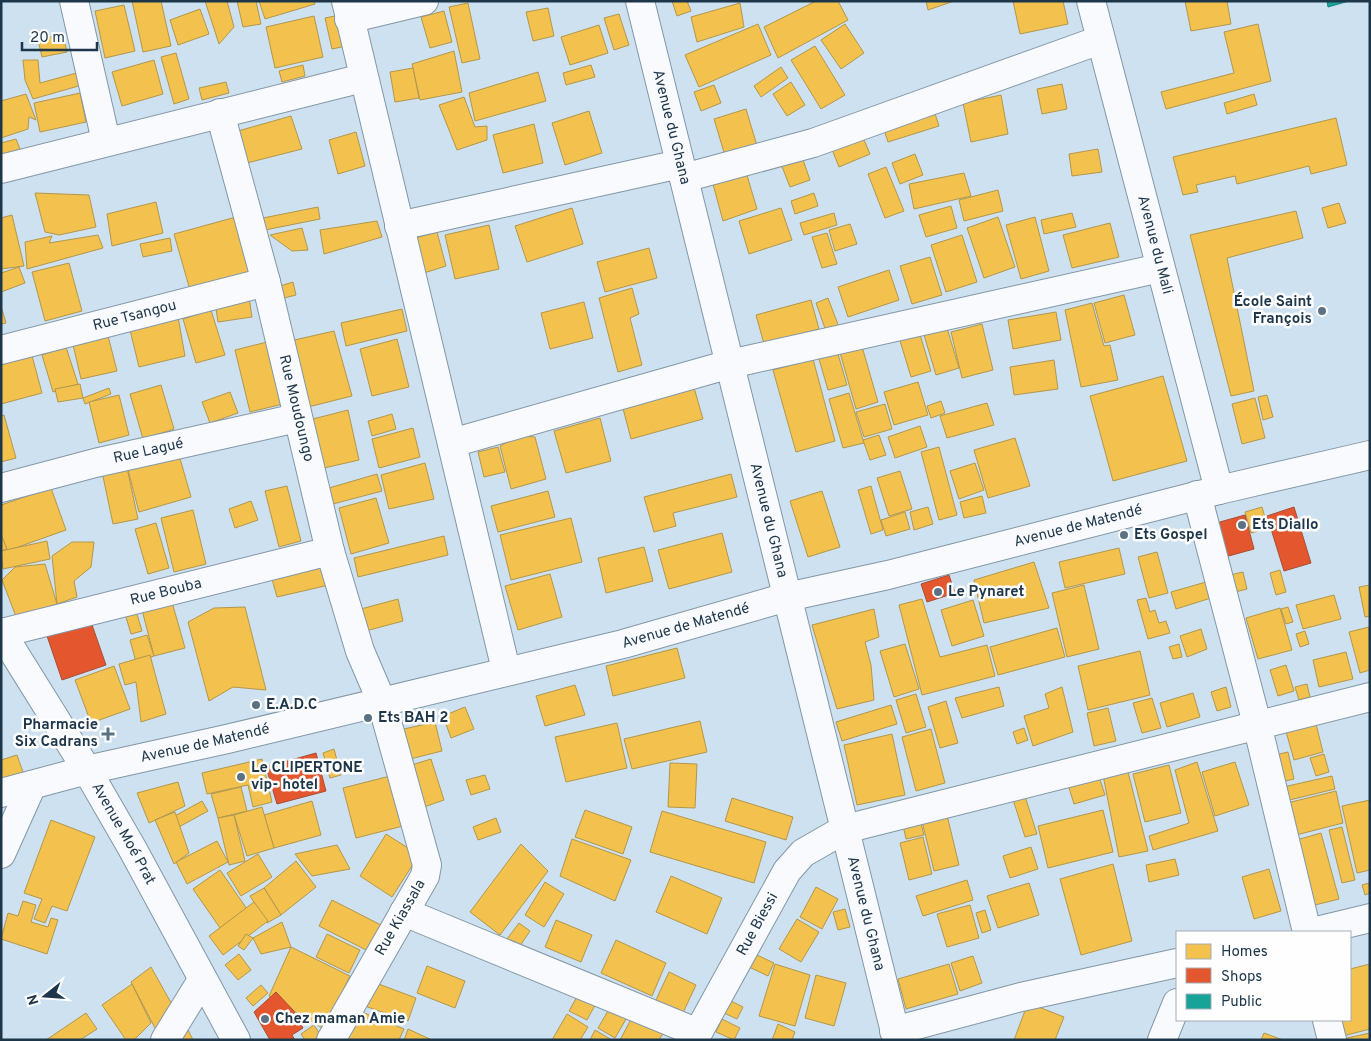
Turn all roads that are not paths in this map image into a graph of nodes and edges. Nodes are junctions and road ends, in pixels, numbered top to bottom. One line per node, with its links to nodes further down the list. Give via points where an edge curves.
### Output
1 (424, 1): 5 (street)
2 (640, 1): 11 (street, Avenue du Ghana)
3 (1091, 1): 6 (street, Avenue du Mali)
4 (81, 3): 9 (street)
5 (347, 10): 7 (street)
6 (1100, 40): 11 (street, via 813,143); 13 (street, Avenue du Mali)
7 (363, 78): 8 (street); 12 (street)
8 (220, 113): 9 (street); 14 (street, Rue Moudoungo)
9 (106, 141): 10 (street)
10 (1, 169)
11 (682, 171): 12 (street); 16 (street, Avenue du Ghana)
12 (399, 226): 18 (street)
13 (1160, 268): 16 (street); 21 (street, Avenue du Mali)
14 (266, 282): 15 (street, Rue Tsangou); 17 (street, Rue Moudoungo)
15 (1, 350)
16 (730, 364): 18 (street); 23 (street, Avenue du Ghana)
17 (297, 418): 20 (street, Rue Lagué, via 95,463); 22 (street, Rue Moudoungo)
18 (452, 443): 25 (street)
19 (1370, 455): 21 (street, Avenue de Matendé)
20 (1, 488)
21 (1208, 492): 23 (street, Avenue de Matendé); 28 (street, Avenue du Mali)
22 (330, 550): 24 (street, Rue Bouba); 27 (street, Rue Moudoungo, via 360,651)
23 (788, 598): 25 (street, Avenue de Matendé, via 623,644); 32 (street, Avenue du Ghana)
24 (2, 633): 29 (street, Avenue Moé Prat)
25 (506, 670): 27 (street, Avenue de Matendé)
26 (1370, 697): 28 (street, Rue Biessi)
27 (381, 700): 29 (street, Avenue de Matendé); 34 (street, Rue Kiassala, via 427,865 425,876)
28 (1257, 724): 32 (street, Rue Biessi); 36 (street, Avenue du Mali)
29 (87, 770): 30 (street, Avenue de Matendé); 39 (street, Avenue Moé Prat)
30 (32, 785): 31 (street, Avenue de Matendé); 33 (street)
31 (1, 793)
32 (845, 829): 42 (street, Avenue du Ghana); 43 (street, Rue Biessi, via 803,853 787,872)
33 (1, 854)
34 (404, 912): 43 (street); 46 (street, Rue Kiassala)
35 (1370, 918): 37 (street)
36 (1307, 931)
37 (1316, 931)
38 (1176, 963): 42 (street, via 1021,997)
39 (202, 980): 44 (street); 45 (street, Avenue Moé Prat)
40 (1176, 1005): 47 (street)
41 (1327, 1021): 48 (street)
42 (896, 1035)
43 (696, 1036)
44 (165, 1040)
45 (236, 1040)
46 (331, 1040)
47 (1162, 1040)
48 (1332, 1040)

